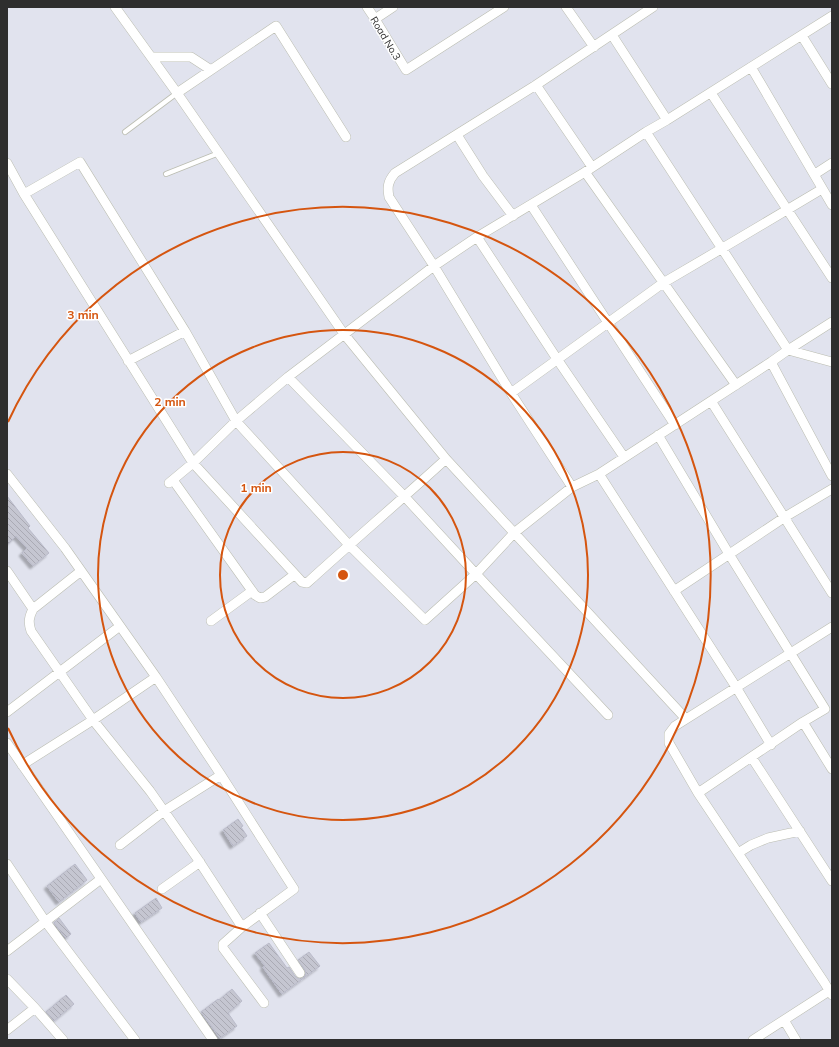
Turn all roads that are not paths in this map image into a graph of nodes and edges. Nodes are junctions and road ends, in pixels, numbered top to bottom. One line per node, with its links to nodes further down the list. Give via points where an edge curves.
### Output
1 (115, 7): 12 (street)
2 (367, 7): 8 (street, Road No.3)
3 (393, 7): 8 (street)
4 (504, 7): 8 (street, Road No.3, via 406,70)
5 (566, 7): 11 (street)
6 (653, 7): 9 (street)
7 (832, 16): 10 (street)
8 (375, 19)
9 (612, 35): 11 (street); 19 (street)
10 (802, 36): 13 (street); 15 (street)
11 (594, 47): 16 (street)
12 (152, 57): 14 (street, via 192,57); 18 (street)
13 (751, 67): 17 (street); 29 (street)
14 (211, 70): 18 (street); 23 (street, via 276,26)
15 (832, 84)
16 (536, 85): 22 (street); 27 (street)
17 (711, 92): 19 (street); 34 (street)
18 (178, 93): 20 (lane); 24 (street)
19 (667, 120): 21 (street)
20 (125, 132)
21 (646, 132): 27 (street); 37 (street)
22 (457, 135): 35 (street); 38 (street, via 395,173 387,189 389,197)
23 (346, 137)
24 (219, 153): 28 (lane); 44 (street)
25 (7, 163): 31 (street)
26 (832, 163): 29 (street)
27 (588, 170): 32 (street); 40 (street)
28 (166, 174)
29 (815, 174): 30 (street)
30 (822, 189): 33 (street); 34 (street)
31 (24, 194): 43 (street, via 80,162); 47 (street)
32 (530, 205): 35 (street); 42 (street)
33 (832, 205)
34 (787, 210): 37 (street); 39 (street)
35 (513, 216): 36 (street)
36 (477, 237): 38 (street); 46 (street)
37 (721, 249): 40 (street); 45 (street)
38 (434, 266): 44 (street); 52 (street)
39 (832, 278)
40 (663, 283): 42 (street); 51 (street)
41 (832, 322): 45 (street)
42 (608, 323): 46 (street); 55 (street)
43 (184, 331): 47 (street); 54 (street)
44 (344, 334): 50 (street); 58 (street)
45 (788, 350): 48 (street); 49 (street)
46 (557, 359): 52 (street); 57 (street)
47 (128, 361): 59 (street)
48 (771, 362): 51 (street); 62 (street)
49 (832, 362)
50 (288, 377): 54 (street); 65 (street)
51 (736, 385): 53 (street)
52 (511, 393): 63 (street)
53 (712, 401): 55 (street); 66 (street)
54 (236, 421): 59 (street); 68 (street)
55 (675, 425): 56 (street)
56 (658, 435): 57 (street); 69 (street)
57 (624, 457): 61 (street)
58 (446, 459): 65 (street); 67 (street)
59 (193, 463): 73 (street); 74 (street, via 171,481)
60 (7, 474): 71 (street)
61 (599, 474): 63 (street); 75 (street)
62 (832, 476)
63 (572, 487): 67 (street)
64 (832, 489): 66 (street)
65 (406, 497): 68 (street); 72 (street)
66 (784, 517): 69 (street); 76 (street)
67 (514, 533): 72 (street); 87 (street)
68 (349, 545): 72 (street, via 425,620); 73 (street, via 307,583)
69 (729, 554): 75 (street); 81 (street)
70 (7, 571): 77 (street)
71 (81, 571): 77 (street); 79 (street)
72 (476, 574): 86 (street)
73 (294, 575): 74 (street, via 265,597 260,598)
74 (252, 591): 78 (street)
75 (674, 591): 84 (street)
76 (832, 593)
77 (33, 609): 82 (street, via 29,624 31,631)
78 (211, 621)
79 (120, 626): 82 (street); 83 (street)
80 (832, 627): 81 (street)
81 (791, 652): 84 (street); 89 (street, via 826,709)
82 (59, 672): 85 (street); 88 (street)
83 (156, 677): 88 (street); 95 (street)
84 (736, 687): 87 (street); 91 (street)
85 (7, 712)
86 (608, 715)
87 (686, 719): 96 (street, via 675,726 669,734 669,743)
88 (93, 720): 93 (street); 97 (street)
89 (803, 722): 91 (street); 94 (street)
90 (7, 743): 93 (street)
91 (771, 745): 92 (street)
92 (752, 758): 96 (street); 98 (street)
93 (22, 765): 103 (street)
94 (832, 769)
95 (222, 775): 97 (street); 106 (street, via 294,890)
96 (698, 793): 100 (street)
97 (164, 811): 99 (street); 101 (street)
98 (800, 832): 100 (street, via 768,838); 104 (street)
99 (120, 845)
100 (738, 853): 112 (street)
101 (200, 862): 105 (street); 108 (street)
102 (7, 864): 107 (street)
103 (101, 879): 107 (street); 119 (street)
104 (832, 881)
105 (162, 889)
106 (260, 913): 108 (street); 110 (street)
107 (45, 921): 109 (street); 118 (street)
108 (242, 927): 113 (street, via 223,948)
109 (7, 951)
110 (300, 972)
111 (7, 979): 114 (street)
112 (829, 986): 115 (street)
113 (264, 1003)
114 (35, 1008): 116 (street); 117 (street)
115 (784, 1020): 120 (street); 121 (street)
116 (7, 1030)
117 (63, 1040)
118 (135, 1040)
119 (213, 1040)
120 (753, 1040)
121 (796, 1040)

